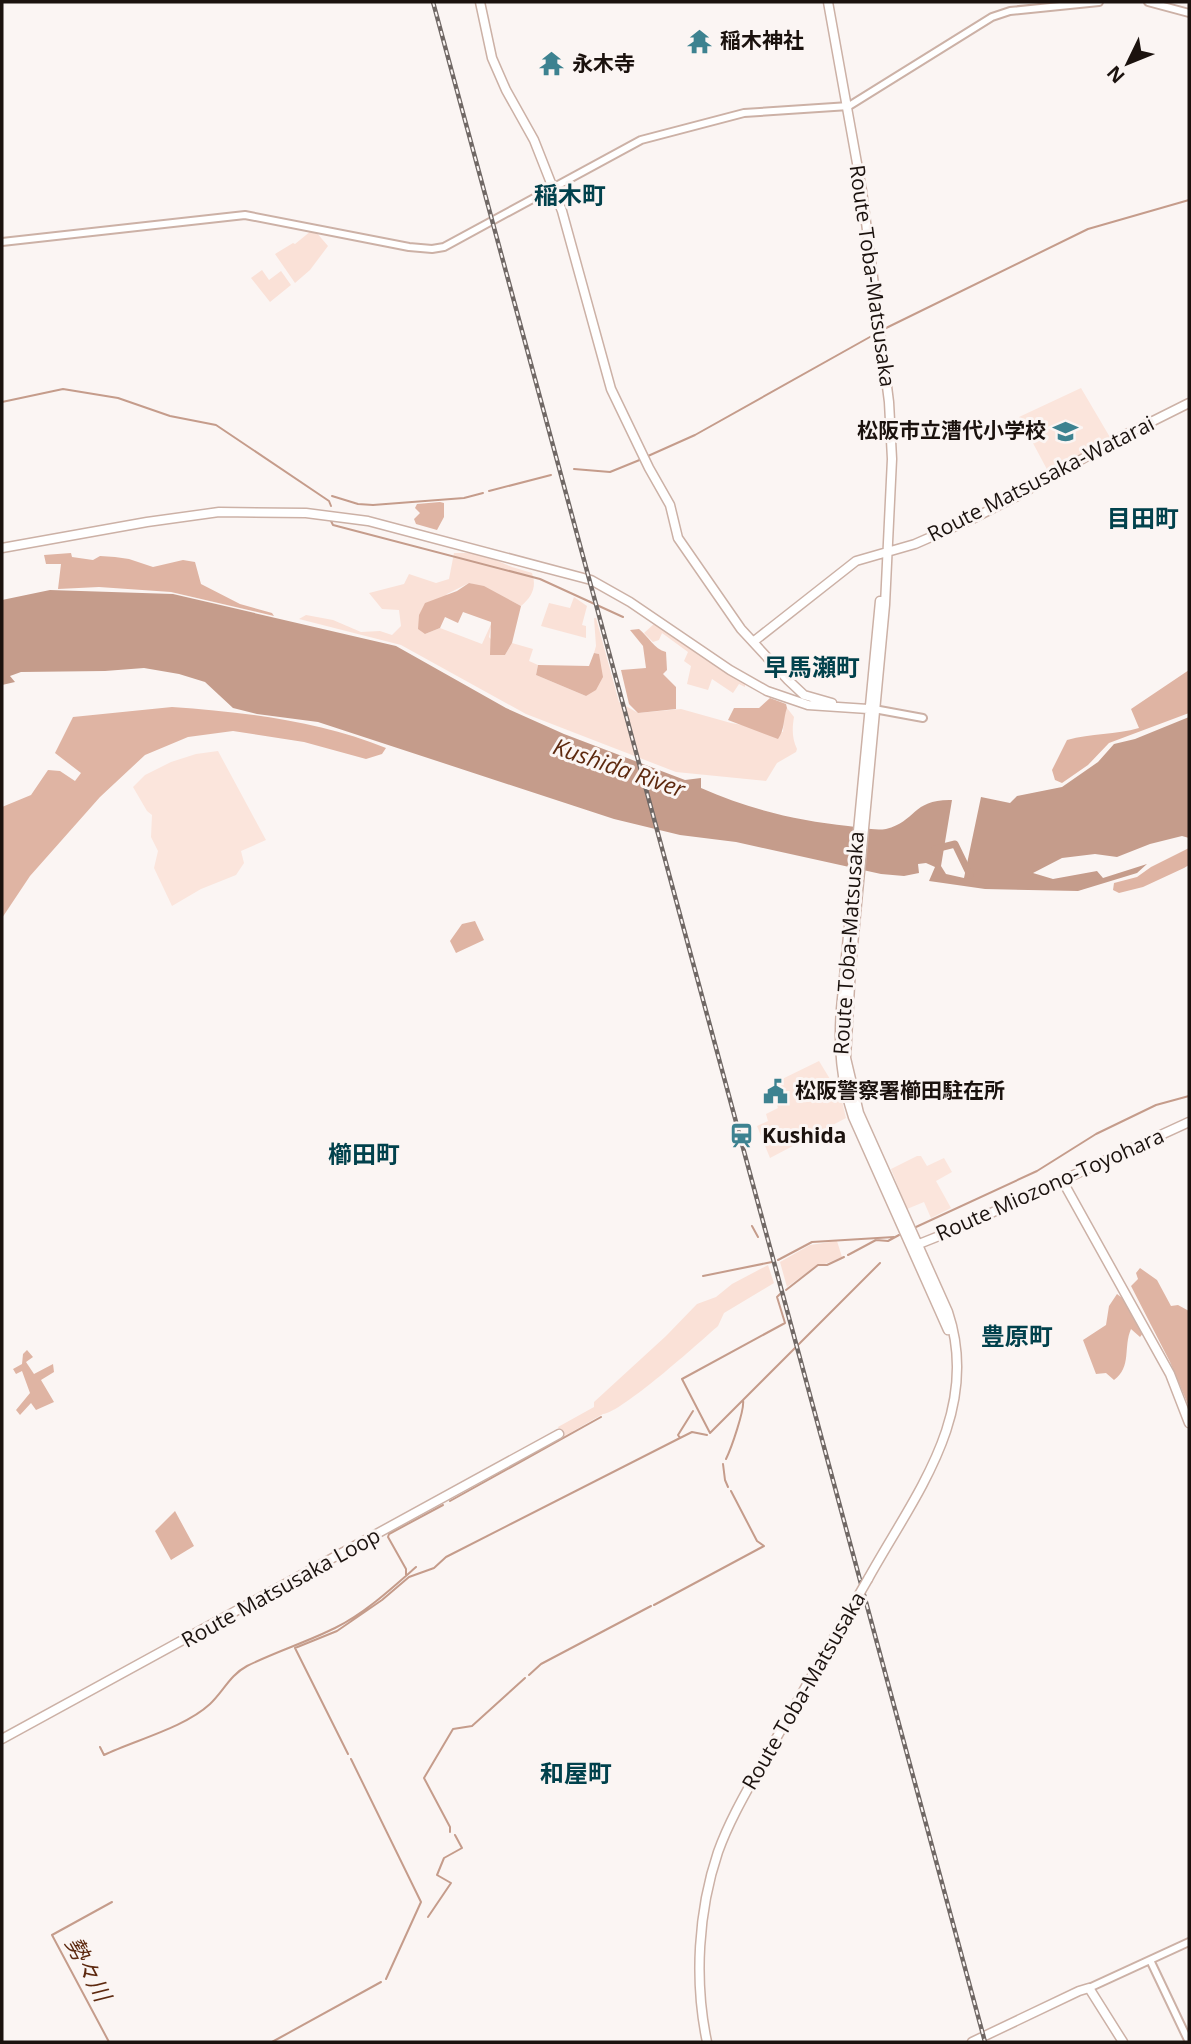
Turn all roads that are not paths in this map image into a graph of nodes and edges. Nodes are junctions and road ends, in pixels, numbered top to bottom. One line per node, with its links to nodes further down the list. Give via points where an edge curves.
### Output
1 (480, 2): 7 (main road, via 492,58)
2 (828, 2): 6 (main road, Route Toba-Matsusaka)
3 (1099, 2): 6 (street, via 992,17)
4 (1148, 2): 5 (street)
5 (1189, 13)
6 (849, 106): 7 (street, via 756,111 654,136); 11 (main road, Route Toba-Matsusaka, via 891,439)
7 (553, 188): 8 (street, via 457,241 432,249 245,215); 12 (main road, via 618,403 670,505 678,538)
8 (2, 242)
9 (1189, 403): 11 (main road, Route Matsusaka-Watarai, via 994,508)
10 (2, 548): 13 (main road, via 219,512 306,513 368,521 592,580 767,691 808,705)
11 (887, 553): 12 (main road, Route Matsusaka-Watarai, via 851,564); 14 (main road, Route Toba-Matsusaka)
12 (753, 642): 13 (main road, via 802,693)
13 (845, 707): 14 (main road)
14 (871, 712): 15 (street); 18 (main road, Route Toba-Matsusaka, via 839,1038 843,1082 853,1117)
15 (923, 718)
16 (1189, 1122): 17 (main road, Route Miozono-Toyohara)
17 (1062, 1180): 18 (main road, Route Miozono-Toyohara); 19 (main road, via 1170,1374)
18 (914, 1246): 25 (main road, Route Toba-Matsusaka, bridge, via 955,1353 951,1417 944,1443 748,1787 719,1852 702,1930 700,1994)
19 (1189, 1423)
20 (559, 1434): 21 (main road, Route Matsusaka Loop)
21 (2, 1739)
22 (1189, 1942): 23 (street)
23 (1150, 1960): 24 (street); 28 (street)
24 (1090, 1988): 26 (main road); 27 (main road)
25 (707, 2042)
26 (972, 2042)
27 (1123, 2042)
28 (1189, 2042)

